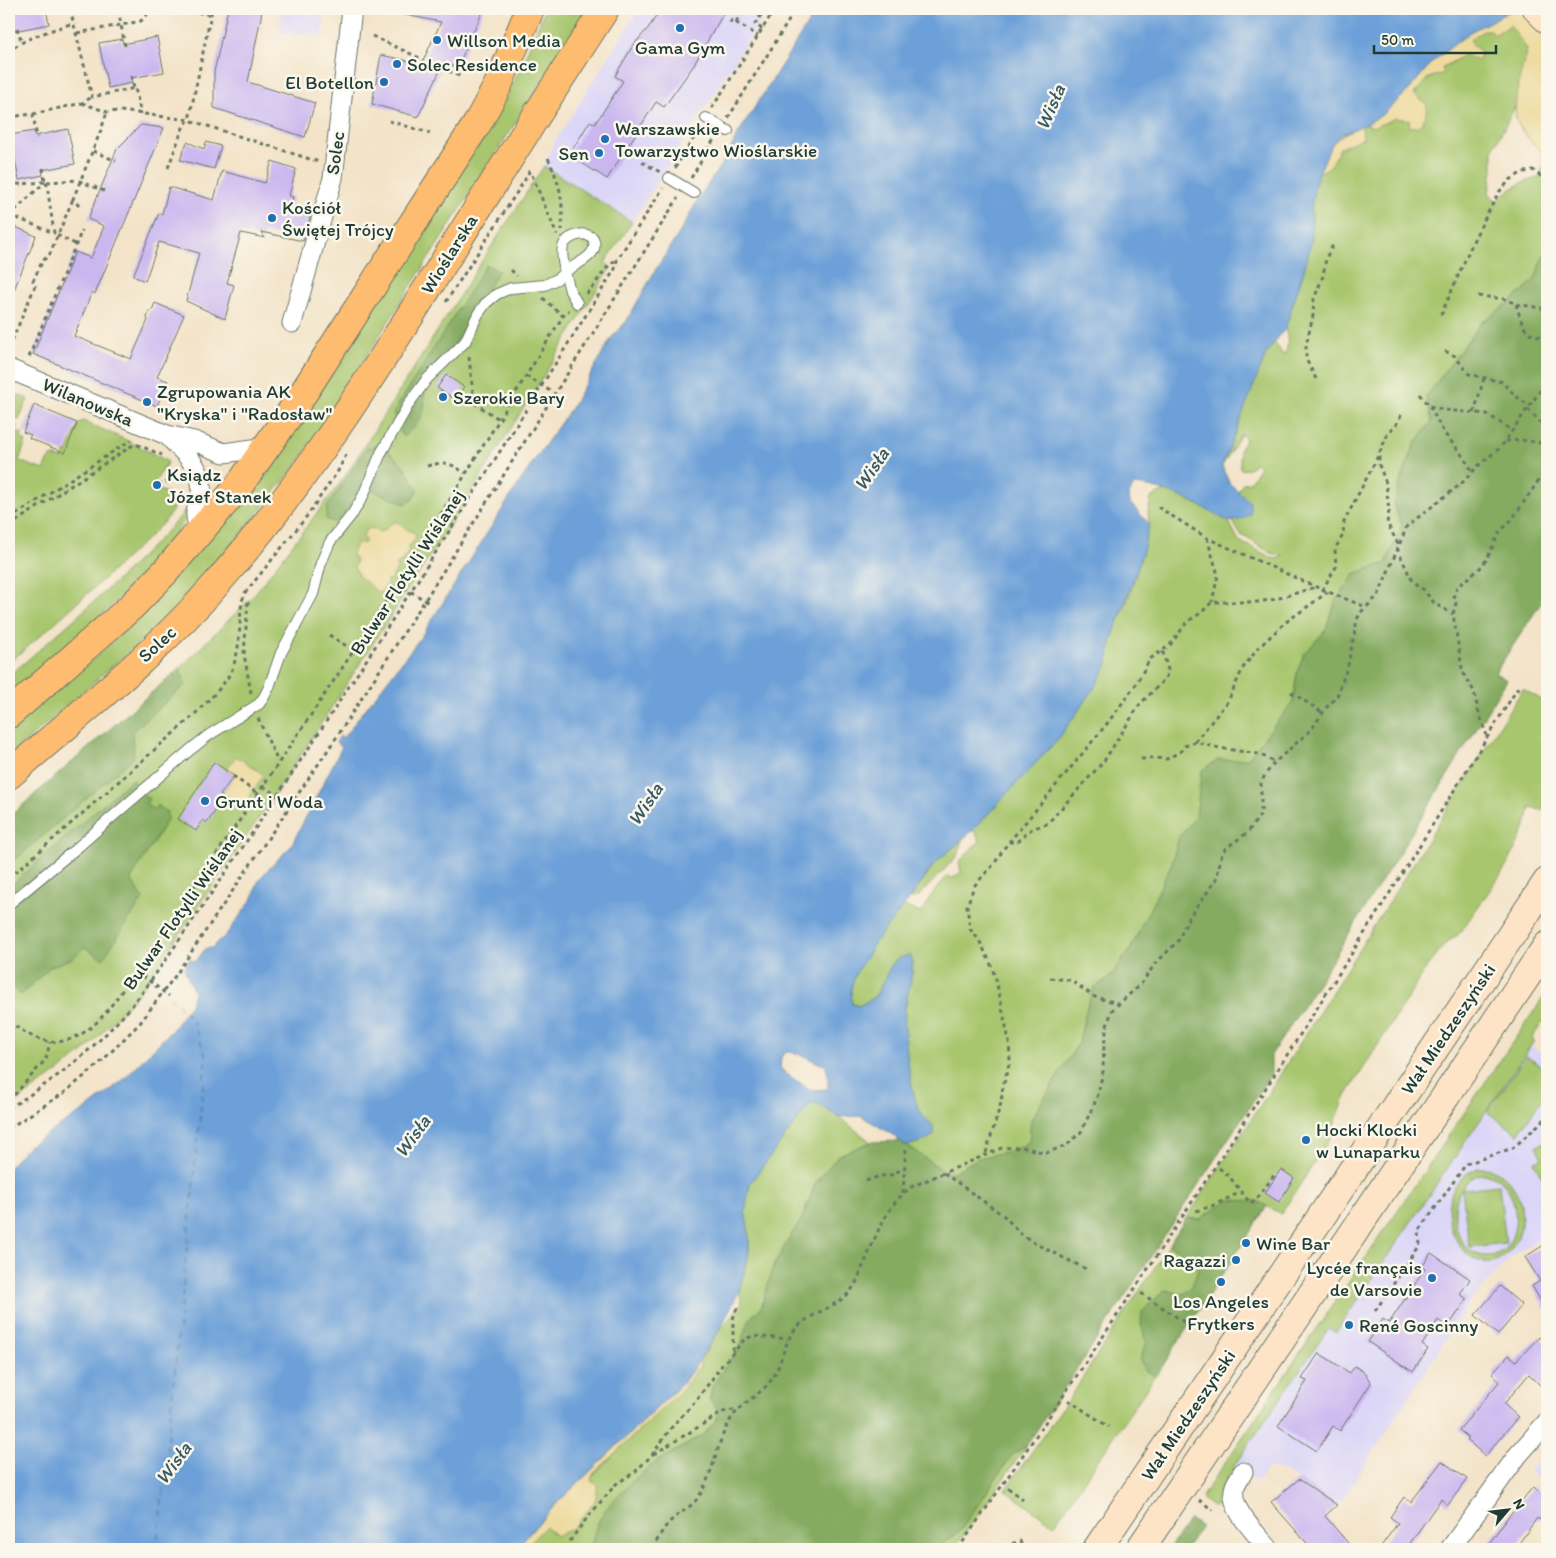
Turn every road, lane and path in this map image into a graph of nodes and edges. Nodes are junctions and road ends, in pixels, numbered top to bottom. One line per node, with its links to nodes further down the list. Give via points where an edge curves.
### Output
1 (70, 9): 17 (path)
2 (118, 9): 19 (path)
3 (152, 9): 19 (path, via 141,21)
4 (182, 9): 14 (path)
5 (212, 9): 14 (path)
6 (352, 9): 78 (street, Solec, via 333,178)
7 (530, 9): 106 (main road, via 498,86 477,124)
8 (605, 9): 115 (main road, Wioślarska, via 359,394)
9 (744, 9): 16 (path)
10 (765, 9): 21 (path, via 755,24)
11 (775, 9): 21 (path, Bulwar Flotylli Wiślanej)
12 (796, 9): 43 (path)
13 (1537, 9): 15 (main road)
14 (210, 15): 41 (path)
15 (1547, 19)
16 (736, 22): 18 (path, via 732,20); 24 (path)
17 (74, 23): 22 (path); 25 (path)
18 (730, 23)
19 (121, 25): 22 (path); 26 (path)
20 (17, 28): 25 (path)
21 (762, 29): 24 (path, Bulwar Flotylli Wiślanej)
22 (77, 34): 33 (path)
23 (372, 36): 28 (path)
24 (758, 36): 40 (path, Bulwar Flotylli Wiślanej)
25 (22, 43): 27 (path)
26 (125, 46)
27 (9, 53)
28 (424, 60)
29 (441, 68): 31 (path)
30 (131, 76): 32 (path)
31 (462, 77)
32 (134, 88): 33 (path); 38 (path)
33 (92, 97): 35 (path)
34 (9, 99): 39 (path)
35 (82, 103): 36 (path); 37 (path)
36 (107, 112): 38 (path); 46 (path)
37 (33, 114): 39 (path); 45 (path)
38 (141, 114): 41 (path)
39 (9, 117)
40 (706, 118): 43 (lane); 55 (path, Bulwar Flotylli Wiślanej)
41 (189, 120): 50 (path); 52 (path, via 184,125)
42 (389, 122): 44 (path)
43 (725, 129): 60 (path)
44 (430, 132)
45 (37, 138)
46 (93, 151): 48 (path); 58 (path)
47 (548, 158): 70 (path, via 562,195)
48 (116, 161)
49 (642, 162): 53 (path)
50 (324, 164)
51 (42, 168): 57 (path)
52 (168, 168)
53 (659, 171)
54 (532, 175): 70 (path)
55 (669, 178): 60 (lane); 71 (path, Bulwar Flotylli Wiślanej)
56 (1547, 181): 77 (path, via 1533,170 1521,173 1498,192)
57 (45, 182): 58 (path); 59 (path); 65 (path); 67 (path)
58 (80, 182): 61 (path); 63 (path)
59 (9, 185)
60 (685, 187): 62 (lane); 90 (path)
61 (104, 191)
62 (694, 193)
63 (73, 199): 64 (path); 67 (path)
64 (79, 206)
65 (9, 215): 67 (path)
66 (82, 230): 68 (path)
67 (56, 234): 68 (path); 81 (path, via 49,256 42,260 33,281 35,286)
68 (75, 244): 83 (path)
69 (1333, 245): 87 (path, via 1314,299 1306,345 1306,359)
70 (562, 250): 72 (lane); 72 (lane, via 569,237 582,234 593,238 595,243 593,252)
71 (617, 260): 74 (path); 89 (path, Bulwar Flotylli Wiślanej)
72 (565, 272): 74 (lane); 80 (lane, via 545,285 511,288 497,294 478,314)
73 (1478, 296): 75 (path, via 1505,299)
74 (576, 303): 85 (path, via 563,316)
75 (1516, 304): 76 (path); 79 (path, via 1525,330 1537,337)
76 (1547, 309)
77 (1440, 315)
78 (292, 323)
79 (1547, 337)
80 (465, 342): 93 (path); 138 (lane, via 410,402 381,453 357,507 330,542 313,594 281,653 264,697)
81 (9, 348)
82 (1445, 351): 86 (path, via 1455,356 1470,374)
83 (29, 357)
84 (9, 369): 102 (street, Wilanowska)
85 (526, 376): 89 (path); 99 (path)
86 (1484, 378): 96 (path, via 1502,382); 98 (path)
87 (1316, 379)
88 (1547, 381): 96 (path)
89 (542, 386): 90 (path); 125 (path, Bulwar Flotylli Wiślanej)
90 (555, 394): 92 (path); 127 (path)
91 (1420, 394): 95 (path)
92 (560, 397)
93 (474, 403): 94 (path, via 467,398); 99 (path)
94 (463, 404)
95 (1429, 405): 98 (path); 112 (path, via 1444,433)
96 (1529, 407): 100 (path); 101 (path)
97 (1402, 413): 107 (path)
98 (1474, 413): 101 (path, via 1487,414)
99 (499, 419): 111 (path)
100 (1547, 430)
101 (1513, 431): 104 (path)
102 (167, 435): 106 (street, Wilanowska, via 224,453); 119 (street, Wilanowska, via 191,461 202,480 196,513)
103 (131, 440): 117 (path)
104 (1506, 441): 105 (path); 112 (path)
105 (1547, 444)
106 (267, 447): 119 (main road)
107 (1379, 454): 121 (path, via 1379,465 1386,483 1387,523); 124 (path, via 1344,522 1343,535 1335,549 1336,567)
108 (167, 458): 118 (path, via 133,445)
109 (427, 466): 111 (path, via 443,462)
110 (1547, 468): 132 (path, via 1513,518 1498,532 1487,559 1457,586)
111 (465, 472): 122 (path)
112 (1473, 472): 121 (path, via 1413,520)
113 (184, 476): 114 (path)
114 (158, 484)
115 (288, 496): 146 (main road, Solec, via 228,572 174,629)
116 (1158, 506): 120 (path)
117 (9, 519)
118 (9, 526)
119 (199, 532): 140 (main road, via 132,606)
120 (1207, 538): 123 (path); 129 (path, via 1218,575)
121 (1398, 546): 131 (path, via 1384,585 1378,596); 132 (path, via 1412,582 1423,589 1435,604)
122 (397, 583): 125 (path); 135 (path)
123 (1316, 587): 124 (path); 129 (path, via 1257,602)
124 (1322, 590): 126 (path)
125 (411, 592): 127 (path); 150 (path, Bulwar Flotylli Wiślanej)
126 (1328, 592): 131 (path); 142 (path, via 1286,622 1259,647 1244,668 1228,702)
127 (425, 600): 130 (path); 152 (path)
128 (248, 602): 138 (path, via 244,654)
129 (1212, 602): 134 (path, via 1188,621 1170,645)
130 (431, 604)
131 (1366, 606): 139 (path, via 1357,620 1343,683)
132 (1453, 614): 141 (path, via 1462,668 1474,691)
133 (329, 635): 135 (path)
134 (1162, 649): 154 (path, via 1150,659 1106,725); 154 (path, via 1168,674 1140,704 1104,761 1048,823 1029,831 1015,843)
135 (353, 650): 144 (path)
136 (1518, 686): 141 (path)
137 (1292, 692): 139 (path)
138 (253, 709): 144 (path); 158 (lane, via 196,745)
139 (1323, 713): 145 (path, via 1311,730)
140 (9, 714)
141 (1488, 736): 202 (path, via 1135,1289)
142 (1195, 742): 143 (path, via 1167,760); 145 (path, via 1259,754)
143 (1141, 759)
144 (278, 763): 148 (path)
145 (1274, 763): 165 (path, via 1261,783 1262,808 1256,822 1222,853 1216,880 1188,919 1178,942 1155,964 1141,984)
146 (9, 775)
147 (233, 776): 149 (path)
148 (263, 786): 149 (path); 150 (path)
149 (258, 794): 153 (path)
150 (277, 796): 152 (path); 162 (path, Bulwar Flotylli Wiślanej)
151 (223, 799): 153 (path)
152 (293, 806): 163 (path)
153 (244, 814): 156 (path)
154 (1009, 842): 173 (path, via 974,886 967,906 970,929 979,940 996,980 1009,1040 1010,1061)
155 (218, 843): 156 (path)
156 (222, 846): 160 (path)
157 (1547, 882): 206 (main road, Wał Miedzeszyński)
158 (9, 904)
159 (1547, 946): 207 (main road, Wał Miedzeszyński)
160 (136, 971): 162 (path); 167 (path, via 95,1024 66,1041)
161 (1050, 978): 165 (path, via 1070,980 1096,997)
162 (150, 982): 163 (path); 169 (path, Bulwar Flotylli Wiślanej, via 91,1048 40,1089)
163 (164, 992): 164 (path); 171 (path, via 99,1064 64,1093)
164 (169, 996)
165 (1118, 1003): 173 (path, via 1107,1026 1097,1098 1074,1140 1046,1153 1013,1146)
166 (9, 1021): 167 (path, via 22,1032)
167 (50, 1042): 168 (path, via 46,1059)
168 (9, 1102)
169 (9, 1108)
170 (1547, 1117): 185 (path, via 1513,1148 1466,1164 1419,1231 1420,1245)
171 (9, 1128)
172 (906, 1146): 174 (path)
173 (986, 1153): 176 (path)
174 (905, 1168): 178 (path, via 892,1175 872,1177); 180 (path)
175 (1219, 1168): 179 (path)
176 (944, 1173): 180 (path); 182 (path, via 1004,1216 1021,1234)
177 (1277, 1175): 179 (path, via 1250,1203)
178 (866, 1181)
179 (1241, 1192): 181 (path)
180 (903, 1193): 187 (path, via 884,1219 854,1286 841,1299 798,1325)
181 (1196, 1211)
182 (1088, 1270)
183 (1141, 1293): 186 (path)
184 (738, 1305): 188 (path, via 733,1319)
185 (1375, 1311)
186 (1184, 1322)
187 (788, 1339): 188 (path, via 752,1336); 190 (path, via 765,1388)
188 (733, 1352): 193 (path)
189 (1068, 1400): 192 (path)
190 (738, 1409): 193 (path, via 723,1412); 201 (path, via 719,1444 700,1495 666,1527)
191 (1547, 1422): 209 (street, via 1518,1455)
192 (1109, 1427)
193 (652, 1455): 200 (path, via 635,1472 616,1484 569,1542)
194 (1243, 1472): 208 (street, via 1234,1487 1237,1510)
195 (1008, 1488): 196 (path)
196 (1022, 1499)
197 (1202, 1502): 198 (path)
198 (1213, 1510)
199 (967, 1546): 203 (path)
200 (568, 1549)
201 (652, 1549)
202 (958, 1549)
203 (972, 1549)
204 (998, 1549): 205 (path, via 1020,1541)
205 (1019, 1549)
206 (1097, 1549)
207 (1140, 1549)
208 (1269, 1549)
209 (1450, 1549)

